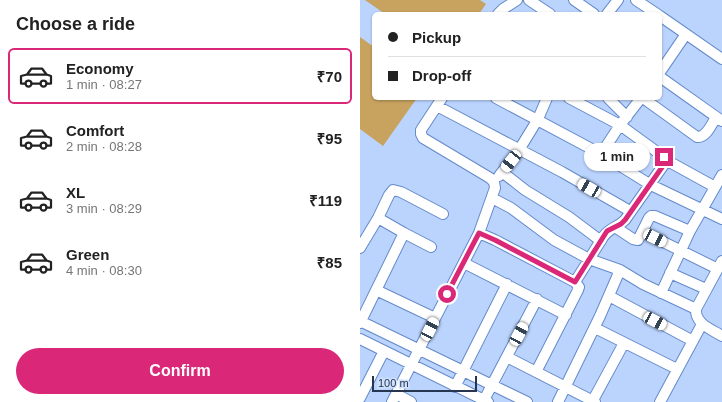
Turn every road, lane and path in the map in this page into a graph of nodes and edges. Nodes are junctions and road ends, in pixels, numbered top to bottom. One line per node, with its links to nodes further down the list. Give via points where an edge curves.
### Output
1 (517, 0): 6 (street)
2 (529, 0): 7 (street)
3 (574, 0): 8 (street)
4 (618, 0): 9 (street)
5 (636, 0): 10 (street)
6 (504, 12)
7 (547, 12)
8 (591, 12)
9 (609, 12)
10 (653, 12)
11 (662, 17): 12 (street)
12 (686, 34): 13 (street); 14 (street)
13 (722, 59)
14 (662, 69)
15 (662, 78): 24 (street)
16 (500, 100): 25 (street)
17 (546, 100): 25 (street)
18 (573, 100): 26 (street)
19 (610, 100): 23 (street)
20 (640, 100): 23 (street)
21 (645, 100): 24 (street, via 700,138)
22 (439, 102): 27 (street); 32 (street, via 421,130 423,138)
23 (627, 117): 26 (street)
24 (720, 118)
25 (538, 119): 27 (street); 28 (street)
26 (620, 125): 28 (street); 29 (street)
27 (519, 150): 30 (street); 37 (street)
28 (601, 154): 33 (street)
29 (666, 160): 33 (street); 34 (street)
30 (502, 172): 32 (street); 46 (street, via 524,190 570,217)
31 (722, 175): 34 (street)
32 (494, 182): 35 (street, via 496,188)
33 (651, 185): 36 (street); 37 (street)
34 (715, 187): 36 (street)
35 (492, 198): 45 (street); 50 (street)
36 (702, 210): 40 (street); 42 (street)
37 (630, 211): 41 (street, via 621,224)
38 (443, 214): 39 (street, via 394,190)
39 (378, 218): 44 (street); 48 (street)
40 (722, 220)
41 (615, 227): 43 (street, via 636,240); 46 (street, via 607,231)
42 (690, 231): 43 (street, via 651,216); 49 (street)
43 (643, 232): 49 (street)
44 (404, 233): 47 (street); 58 (street)
45 (479, 233): 51 (street); 55 (street)
46 (600, 241): 50 (street)
47 (431, 247)
48 (360, 248)
49 (681, 251): 52 (street); 54 (street)
50 (589, 260): 53 (street); 55 (street)
51 (464, 262): 56 (street); 64 (street)
52 (720, 265): 57 (street)
53 (620, 270): 59 (street); 60 (street)
54 (670, 273): 57 (street); 59 (street)
55 (575, 282): 63 (street, via 579,286 578,290)
56 (507, 284): 61 (street); 77 (street)
57 (706, 289): 62 (street)
58 (376, 290): 64 (street); 65 (street)
59 (661, 293): 62 (street)
60 (609, 296): 67 (street); 70 (street)
61 (537, 299): 63 (street); 74 (street)
62 (696, 309): 66 (street, via 697,318)
63 (566, 315): 78 (street)
64 (435, 318): 72 (street)
65 (360, 322): 72 (street)
66 (702, 324): 68 (street); 70 (street)
67 (595, 328): 71 (street); 81 (street)
68 (722, 336)
69 (360, 339): 73 (street)
70 (693, 341): 76 (street)
71 (624, 343): 76 (street); 89 (street)
72 (419, 350): 75 (street); 77 (street)
73 (384, 351): 75 (street); 82 (street)
74 (507, 356): 78 (street); 79 (street)
75 (412, 364): 80 (street); 83 (street)
76 (677, 369): 90 (street)
77 (463, 371): 79 (street); 80 (street)
78 (536, 372): 81 (street)
79 (492, 385): 85 (street); 87 (street)
80 (455, 386): 84 (street)
81 (566, 387): 88 (street); 89 (street)
82 (360, 398)
83 (394, 398): 86 (street)
84 (470, 398): 85 (street)
85 (486, 401)
86 (411, 402)
87 (527, 402)
88 (558, 402)
89 (593, 402)
90 (660, 402)

